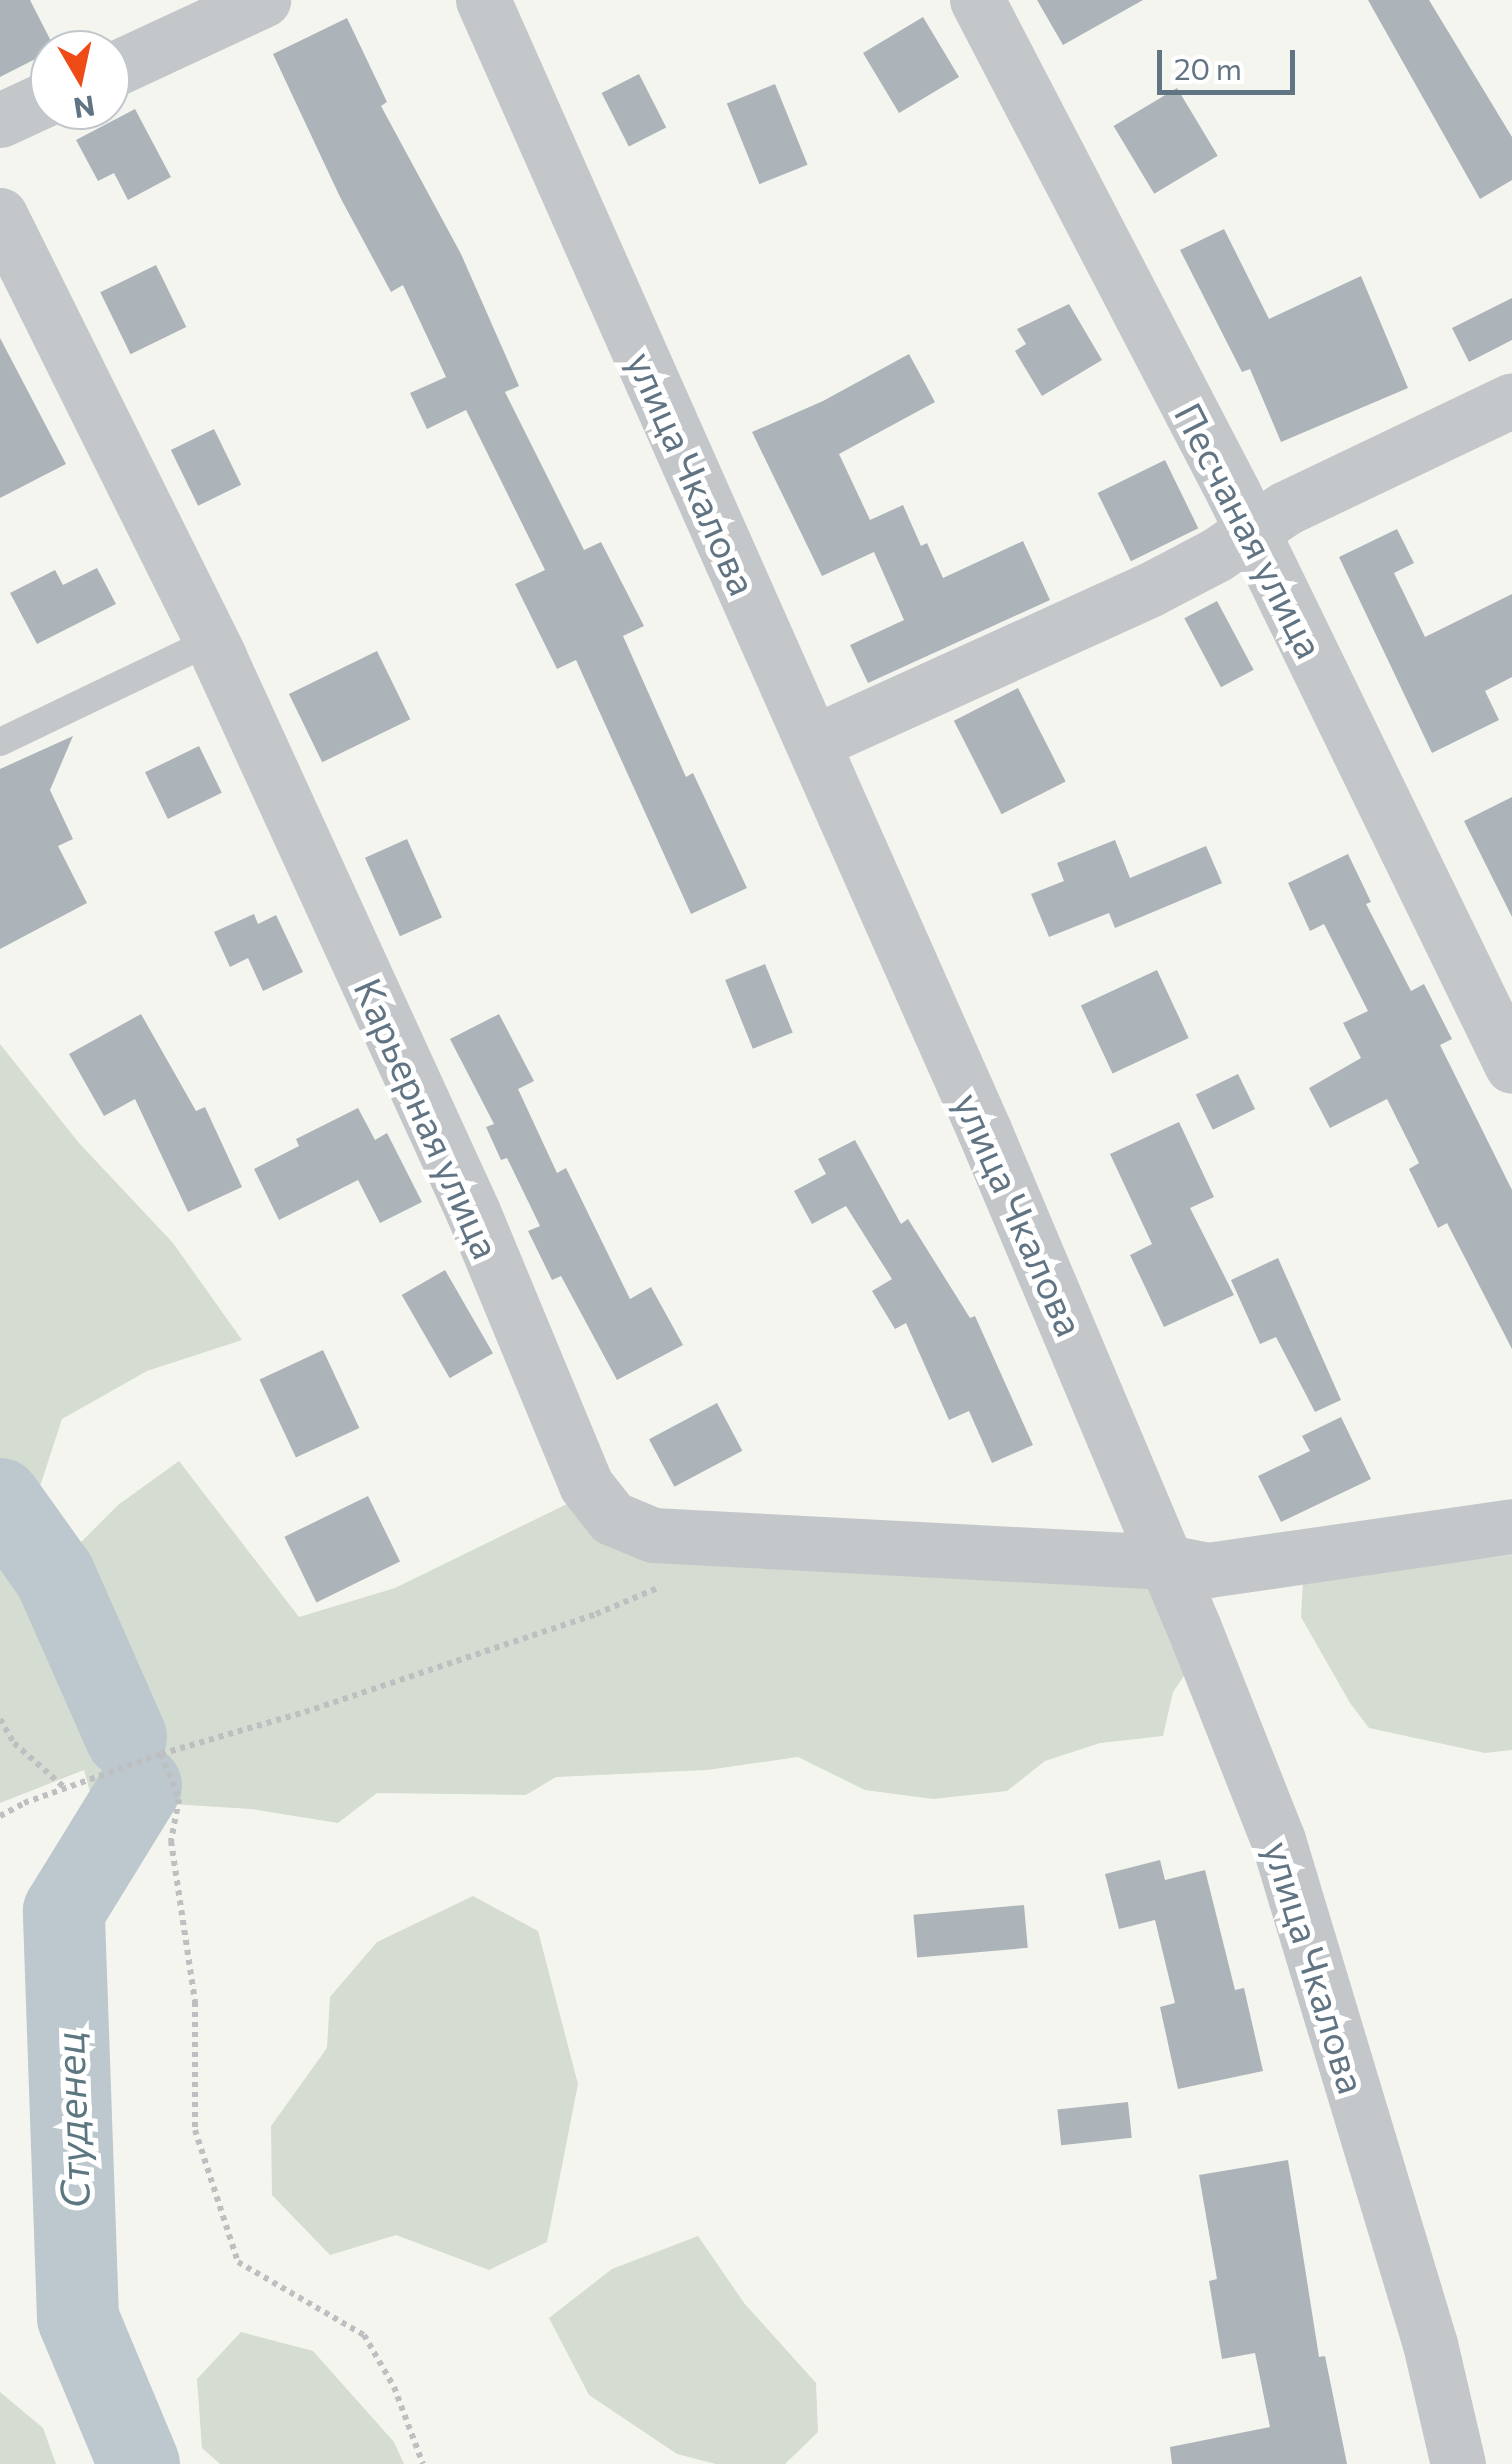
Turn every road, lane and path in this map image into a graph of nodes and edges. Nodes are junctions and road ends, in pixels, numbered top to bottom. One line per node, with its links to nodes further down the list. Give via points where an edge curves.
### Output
1 (262, 0): 4 (street)
2 (483, 0): 12 (street, улица Чкалова)
3 (977, 0): 9 (street, Песчаная улица)
4 (130, 62)
5 (30, 106): 6 (street)
6 (0, 120)
7 (0, 215): 10 (street, Карьерная улица)
8 (1512, 400): 9 (street, via 1286,508)
9 (1253, 531): 12 (street, via 1151,589); 13 (street, Песчаная улица)
10 (211, 641): 11 (lane); 15 (street, Карьерная улица, via 473,1212 586,1484 612,1518 652,1535)
11 (0, 742)
12 (814, 742): 15 (street, улица Чкалова)
13 (1512, 1066)
14 (1512, 1526): 15 (street, Карьерная улица, via 1208,1570)
15 (1167, 1562): 22 (street, улица Чкалова, via 1278,1840 1430,2344)
16 (666, 1585): 18 (path, via 305,1712)
17 (0, 1718): 19 (path, via 14,1744)
18 (161, 1754): 19 (path); 21 (path, via 179,1800 171,1840 195,2002 195,2130 238,2262 364,2335 394,2387)
19 (65, 1788): 20 (path)
20 (0, 1816)
21 (423, 2464)
22 (1458, 2464)

